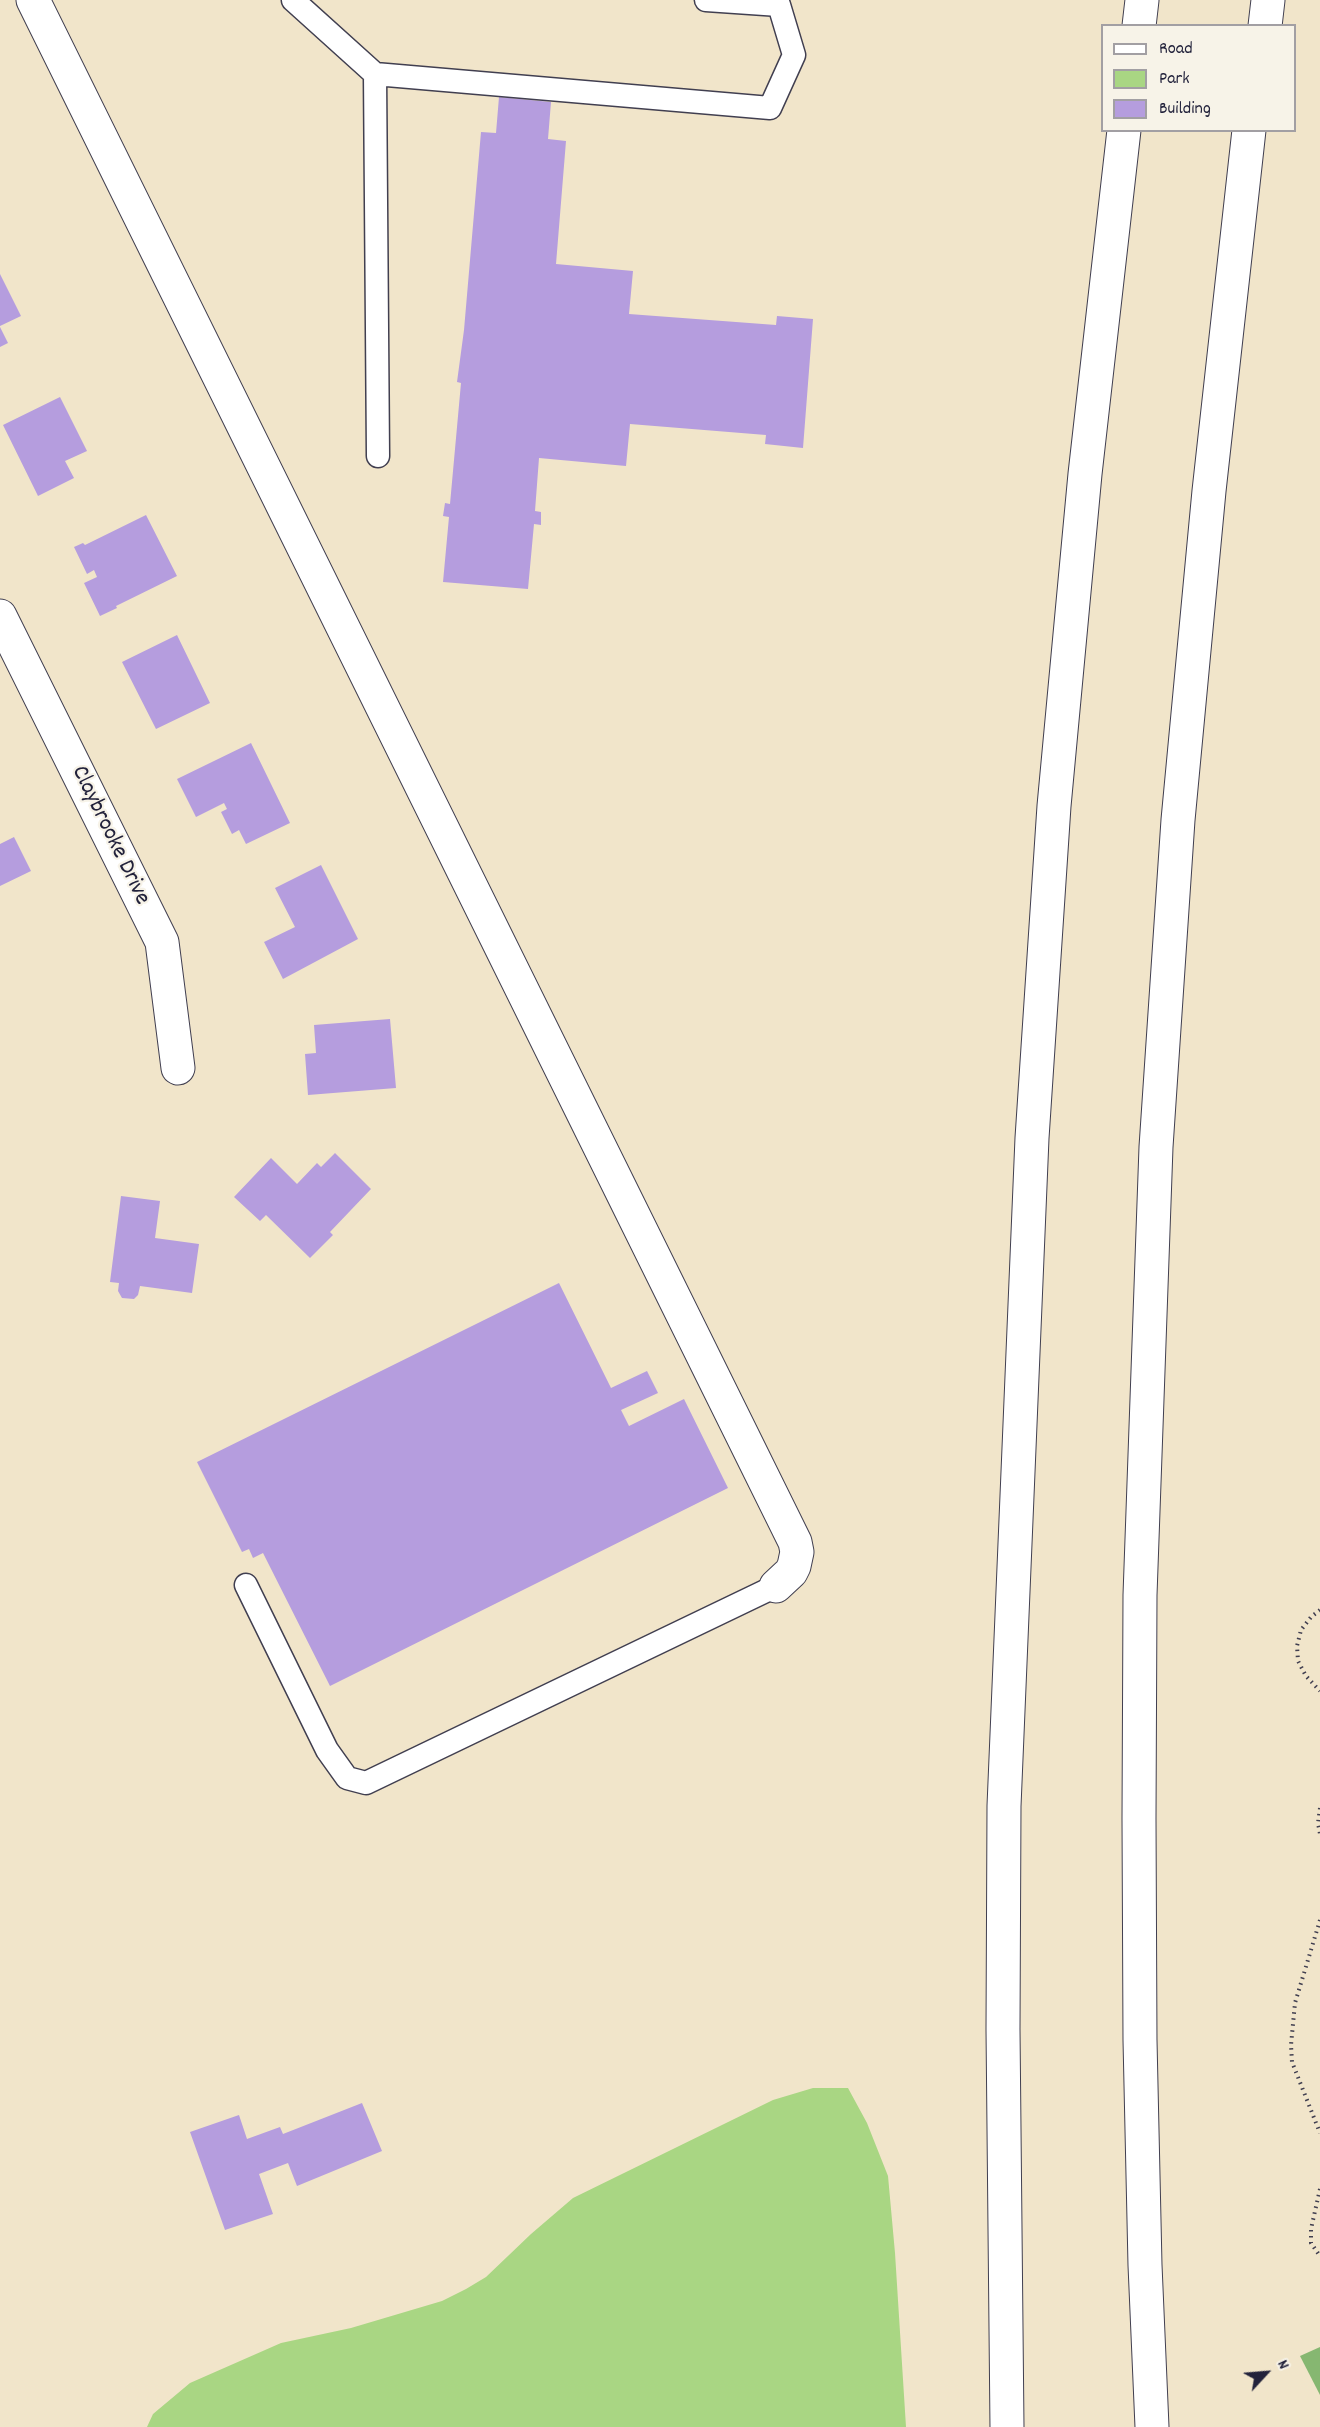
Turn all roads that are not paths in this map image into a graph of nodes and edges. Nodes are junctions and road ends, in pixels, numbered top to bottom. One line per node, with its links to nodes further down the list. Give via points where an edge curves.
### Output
1 (33, 0): 15 (main road, via 795,1542 794,1566)
2 (293, 0): 8 (lane)
3 (706, 0): 8 (lane, via 779,5 794,55 770,108)
4 (1142, 0): 6 (main road)
5 (1268, 0): 7 (main road)
6 (1139, 24)
7 (1264, 24)
8 (375, 74): 11 (lane)
9 (1124, 132): 16 (main road, via 1054,806 1032,1137 1005,1806)
10 (1249, 132): 17 (main road, via 1179,808 1156,1147 1140,1595 1138,1818 1145,2265)
11 (378, 456)
12 (0, 616): 13 (main road, Claybrooke Drive, via 162,942)
13 (178, 1068)
14 (246, 1585): 15 (lane, via 327,1750 347,1778 366,1783)
15 (776, 1586)
16 (1007, 2427)
17 (1152, 2427)

